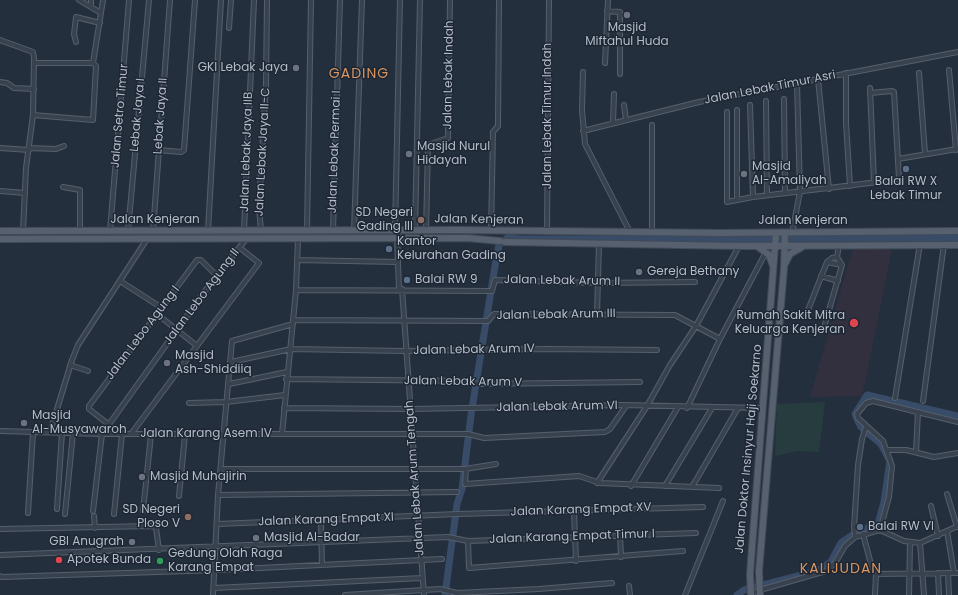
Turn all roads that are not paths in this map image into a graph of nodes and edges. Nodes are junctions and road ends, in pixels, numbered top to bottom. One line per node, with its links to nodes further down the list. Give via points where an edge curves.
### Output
1 (79, 0): 21 (street)
2 (91, 0): 22 (street)
3 (103, 0): 24 (street)
4 (129, 0): 93 (street, Jalan Setro Timur)
5 (149, 0): 78 (street, Lebak Jaya I)
6 (170, 0): 62 (street, Lebak Jaya II)
7 (195, 0): 62 (street, via 184,150)
8 (221, 0): 80 (street)
9 (231, 0): 26 (street)
10 (254, 0): 81 (street, Jalan Lebak Jaya IIB)
11 (267, 0): 82 (street, Jalan Lebak Jaya II-C, via 267,75 259,207)
12 (311, 0): 83 (street)
13 (340, 0): 84 (street, Jalan Lebak Permai I)
14 (362, 0): 85 (street)
15 (400, 0): 88 (street)
16 (420, 0): 89 (street)
17 (450, 0): 90 (street, Jalan Lebak Indah, via 448,138 428,145)
18 (499, 0): 91 (street, via 498,126 493,132)
19 (549, 0): 94 (street, Jalan Lebak Timur Indah)
20 (608, 0): 23 (street)
21 (84, 2): 22 (street)
22 (91, 7): 24 (street)
23 (607, 11): 32 (street); 37 (street, via 620,12)
24 (101, 13): 25 (street)
25 (100, 23): 28 (street, via 76,17); 31 (street)
26 (230, 28)
27 (0, 40): 30 (street, via 32,52)
28 (76, 42)
29 (958, 52): 36 (street, Jalan Lebak Timur Asri)
30 (35, 63): 31 (street); 42 (street)
31 (94, 63): 53 (street, via 96,66 93,120)
32 (605, 63)
33 (949, 70): 61 (street)
34 (583, 72): 57 (street)
35 (919, 72): 63 (street)
36 (846, 73): 38 (street, Jalan Lebak Timur Asri); 66 (street)
37 (620, 74)
38 (818, 79): 40 (street, Jalan Lebak Timur Asri); 68 (street)
39 (0, 82): 42 (street, via 14,88)
40 (796, 84): 54 (street, Jalan Lebak Timur Asri, via 699,102); 70 (street)
41 (870, 88): 43 (street)
42 (34, 89): 52 (street)
43 (870, 93): 64 (street, via 894,92); 65 (street)
44 (614, 94): 55 (street)
45 (784, 99): 72 (street)
46 (766, 101): 73 (street)
47 (624, 105): 54 (street)
48 (750, 105): 74 (street)
49 (737, 110): 75 (street)
50 (727, 112): 75 (street, via 727,202)
51 (74, 113): 53 (street)
52 (33, 115): 53 (street); 60 (street)
53 (74, 119)
54 (626, 120): 55 (street, Jalan Lebak Timur Asri)
55 (613, 123): 57 (street, Jalan Lebak Timur Asri)
56 (652, 125): 97 (street)
57 (583, 131): 96 (street, via 585,146)
58 (64, 146): 60 (street, via 56,149)
59 (0, 148): 60 (street)
60 (29, 149): 71 (street)
61 (957, 149): 63 (street)
62 (158, 150): 79 (street, Lebak Jaya II)
63 (925, 154): 64 (street)
64 (898, 159): 65 (street, via 898,178)
65 (874, 182): 66 (street)
66 (850, 186): 68 (street)
67 (63, 187): 92 (street, via 80,190)
68 (830, 189): 70 (street)
69 (0, 191): 71 (street)
70 (800, 192): 72 (street); 98 (street)
71 (25, 193): 77 (street)
72 (785, 193): 73 (street)
73 (767, 195): 74 (street)
74 (752, 197): 75 (street)
75 (737, 200)
76 (0, 231): 77 (main road, Jalan Kenjeran)
77 (23, 231): 92 (main road, Jalan Kenjeran)
78 (128, 231): 79 (main road, Jalan Kenjeran); 93 (main road, Jalan Kenjeran)
79 (153, 231): 80 (main road, Jalan Kenjeran)
80 (208, 231): 81 (main road, Jalan Kenjeran)
81 (244, 231): 82 (main road, Jalan Kenjeran)
82 (260, 231): 83 (main road, Jalan Kenjeran)
83 (307, 231): 84 (main road, Jalan Kenjeran)
84 (333, 231): 85 (main road, Jalan Kenjeran)
85 (354, 231): 86 (main road, Jalan Kenjeran)
86 (364, 231): 87 (main road, Jalan Kenjeran); 103 (main road)
87 (374, 231): 88 (main road, Jalan Kenjeran); 104 (main road)
88 (395, 231): 89 (main road, Jalan Kenjeran)
89 (415, 231): 90 (main road, Jalan Kenjeran)
90 (426, 231): 91 (main road, Jalan Kenjeran)
91 (491, 231): 94 (main road, Jalan Kenjeran)
92 (80, 232): 93 (main road, Jalan Kenjeran)
93 (110, 232)
94 (547, 232): 96 (main road, Jalan Kenjeran)
95 (958, 232): 100 (main road, Jalan Kenjeran)
96 (630, 233): 97 (main road, Jalan Kenjeran)
97 (652, 233): 99 (main road, Jalan Kenjeran)
98 (787, 233): 99 (main road, Jalan Kenjeran); 100 (main road, Jalan Kenjeran); 110 (main road, Jalan Doktor Insinyur Haji Soekarno)
99 (776, 234): 109 (main road, Jalan Doktor Insinyur Haji Soekarno)
100 (842, 234): 111 (main road)
101 (247, 238): 102 (main road, Jalan Kenjeran); 107 (main road, Jalan Kenjeran); 118 (street, Jalan Lebo Agung II)
102 (298, 238): 103 (main road, Jalan Kenjeran); 121 (street)
103 (364, 238): 104 (main road, Jalan Kenjeran)
104 (374, 238): 105 (main road, Jalan Kenjeran)
105 (397, 238): 108 (main road, Jalan Kenjeran, via 467,238); 122 (street, Jalan Lebak Arum Tengah)
106 (0, 239): 107 (main road, Jalan Kenjeran)
107 (147, 239): 129 (street)
108 (599, 244): 116 (main road, Jalan Kenjeran); 132 (street)
109 (776, 244): 110 (main road, Jalan Kenjeran); 117 (main road, Jalan Kenjeran); 126 (main road, Jalan Doktor Insinyur Haji Soekarno)
110 (785, 244): 114 (main road, Jalan Kenjeran); 125 (main road, Jalan Doktor Insinyur Haji Soekarno)
111 (841, 244): 112 (main road, Jalan Kenjeran); 114 (main road, Jalan Kenjeran); 120 (street)
112 (920, 244): 113 (main road, Jalan Kenjeran); 158 (street)
113 (944, 244): 115 (main road, Jalan Kenjeran); 161 (street)
114 (805, 245): 125 (main road, via 790,254)
115 (958, 245)
116 (739, 246): 117 (main road, Jalan Kenjeran); 142 (street)
117 (757, 246): 119 (main road)
118 (240, 248): 127 (street, Jalan Lebo Agung II); 145 (street, via 259,263)
119 (766, 252): 126 (main road); 144 (street)
120 (837, 257): 123 (street); 124 (street)
121 (297, 260): 122 (street); 134 (street)
122 (398, 262): 133 (street, Jalan Lebak Arum Tengah)
123 (827, 262): 124 (street); 128 (street)
124 (842, 265): 130 (street)
125 (784, 268): 160 (main road, Jalan Doktor Insinyur Haji Soekarno)
126 (774, 271): 159 (main road, Jalan Doktor Insinyur Haji Soekarno)
127 (217, 276): 135 (street, Jalan Lebo Agung I, via 201,260 197,260); 143 (street, Jalan Lebo Agung II)
128 (821, 276): 130 (street); 138 (street)
129 (120, 281): 135 (street); 150 (street, via 78,345)
130 (838, 281): 141 (street)
131 (695, 282): 132 (street, Jalan Lebak Arum II)
132 (598, 283): 133 (street, Jalan Lebak Arum II, via 495,280 492,291); 137 (street)
133 (400, 289): 134 (street, Jalan Lebak Arum II); 139 (street, Jalan Lebak Arum Tengah)
134 (296, 290): 140 (street)
135 (162, 308): 136 (street, Jalan Lebo Agung I)
136 (157, 314): 143 (street); 176 (street, Jalan Lebo Agung I, via 89,406 89,409)
137 (597, 314): 139 (street, Jalan Lebak Arum III, via 493,314 487,321); 142 (street, Jalan Lebak Arum III, via 676,315)
138 (806, 315)
139 (404, 321): 140 (street, Jalan Lebak Arum III); 148 (street, Jalan Lebak Arum Tengah)
140 (293, 322): 146 (street); 149 (street, Jalan Lebak Arum III, via 234,340)
141 (825, 324)
142 (696, 326): 144 (street, Jalan Lebak Arum III); 165 (street)
143 (176, 331): 145 (street); 176 (street, Jalan Lebo Agung II)
144 (720, 339): 168 (street)
145 (197, 346): 186 (street)
146 (291, 349): 148 (street, Jalan Lebak Arum IV); 149 (street, Jalan Lebak Arum IV); 152 (street)
147 (657, 350): 148 (street, Jalan Lebak Arum IV)
148 (406, 351): 154 (street, Jalan Lebak Arum Tengah)
149 (231, 362): 156 (street)
150 (70, 366): 151 (street); 180 (street)
151 (88, 371)
152 (287, 372): 153 (street); 156 (street)
153 (286, 379): 154 (street, Jalan Lebak Arum V); 157 (street)
154 (408, 381): 155 (street, Jalan Lebak Arum V, via 469,381 477,384); 173 (street, Jalan Lebak Arum Tengah)
155 (640, 382)
156 (228, 384): 162 (street)
157 (285, 395): 162 (street); 167 (street)
158 (896, 398)
159 (765, 400): 160 (main road, via 768,403); 171 (main road, Jalan Doktor Insinyur Haji Soekarno)
160 (772, 401): 172 (main road, Jalan Doktor Insinyur Haji Soekarno)
161 (924, 401)
162 (226, 402): 163 (street); 190 (street)
163 (189, 403)
164 (626, 406): 165 (street); 173 (street, Jalan Lebak Arum VI); 183 (street, Jalan Lebak Arum VI, via 610,429 603,433 480,438 469,434)
165 (647, 406): 166 (street); 198 (street)
166 (678, 407): 168 (street); 199 (street)
167 (284, 408): 173 (street, Jalan Lebak Arum VI); 187 (street)
168 (687, 408): 169 (street)
169 (712, 408): 170 (street); 200 (street)
170 (738, 408): 171 (street); 201 (street)
171 (764, 408): 172 (main road); 263 (main road, Jalan Doktor Insinyur Haji Soekarno)
172 (772, 408): 260 (main road, Jalan Doktor Insinyur Haji Soekarno)
173 (411, 409): 183 (street, Jalan Lebak Arum Tengah)
174 (918, 412): 175 (street); 177 (street, via 876,401 868,402 857,414); 192 (street)
175 (958, 422)
176 (108, 424): 184 (street, Jalan Lebo Agung II)
177 (866, 428): 191 (street, via 879,437); 229 (street, via 859,458)
178 (0, 431): 179 (street, Jalan Karang Asem IV)
179 (33, 432): 180 (street, Jalan Karang Asem IV); 215 (street)
180 (50, 432): 181 (street, Jalan Karang Asem IV)
181 (62, 432): 182 (street, Jalan Karang Asem IV); 211 (street)
182 (73, 433): 184 (street, Jalan Karang Asem IV); 216 (street)
183 (412, 433): 187 (street, Jalan Karang Asem IV); 196 (street, Jalan Lebak Arum Tengah)
184 (102, 434): 185 (street, Jalan Karang Asem IV); 212 (street)
185 (122, 434): 186 (street, Jalan Karang Asem IV); 217 (street)
186 (131, 434): 188 (street, Jalan Karang Asem IV)
187 (282, 434): 190 (street, Jalan Karang Asem IV)
188 (151, 435): 189 (street, Jalan Karang Asem IV); 213 (street)
189 (185, 435): 190 (street, Jalan Karang Asem IV); 207 (street)
190 (224, 435): 195 (street)
191 (887, 450): 192 (street); 226 (street, via 892,471 886,514)
192 (916, 452): 193 (street, via 934,457)
193 (958, 453)
194 (496, 464): 197 (street)
195 (221, 469): 196 (street); 206 (street)
196 (415, 469): 197 (street); 204 (street, Jalan Lebak Arum Tengah)
197 (464, 469): 198 (street, via 465,484 579,476)
198 (597, 483): 199 (street)
199 (631, 486): 200 (street)
200 (665, 486): 201 (street)
201 (692, 487): 202 (street)
202 (719, 488)
203 (457, 492): 204 (street)
204 (416, 493): 206 (street); 220 (street, Jalan Lebak Arum Tengah)
205 (947, 494): 223 (street)
206 (218, 495): 222 (street)
207 (179, 496)
208 (723, 501): 268 (street)
209 (931, 506): 232 (street)
210 (703, 507): 214 (street, Jalan Karang Empat XV)
211 (57, 509)
212 (93, 511)
213 (143, 511)
214 (574, 511): 218 (street, Jalan Karang Empat XV); 234 (street)
215 (28, 513)
216 (65, 514)
217 (114, 514)
218 (456, 514): 220 (street, Jalan Karang Empat XI)
219 (94, 516): 224 (street)
220 (419, 517): 221 (street, Jalan Karang Empat XI); 233 (street, Jalan Lebak Arum Tengah)
221 (321, 521): 222 (street, Jalan Karang Empat XI); 236 (street)
222 (217, 524): 239 (street)
223 (957, 526): 227 (street)
224 (95, 528): 225 (street); 240 (street, via 154,526)
225 (0, 529)
226 (880, 530): 230 (street); 237 (street)
227 (947, 531): 232 (street); 249 (street)
228 (696, 533): 231 (street, Jalan Karang Empat Timur I)
229 (855, 534): 230 (street); 260 (street, via 835,564 826,571)
230 (863, 534): 254 (street)
231 (620, 536): 234 (street, Jalan Karang Empat Timur I); 243 (street)
232 (938, 536): 238 (street)
233 (420, 538): 235 (street, Jalan Karang Empat Timur I, via 452,537); 236 (street, Jalan Karang Empat Timur I); 246 (street, Jalan Lebak Arum Tengah)
234 (575, 538): 235 (street, Jalan Karang Empat Timur I); 245 (street)
235 (468, 541): 245 (street, via 469,568)
236 (322, 542): 239 (street, Jalan Karang Empat Timur I); 247 (street)
237 (910, 543): 238 (street); 250 (street)
238 (920, 543): 251 (street)
239 (217, 546): 240 (street, Jalan Karang Empat Timur I); 248 (street)
240 (159, 550): 242 (street, Jalan Karang Empat Timur I)
241 (683, 551): 243 (street)
242 (0, 555)
243 (621, 557): 245 (street)
244 (442, 559): 246 (street)
245 (576, 560)
246 (421, 561): 247 (street); 256 (street, Jalan Lebak Arum Tengah)
247 (322, 565): 248 (street)
248 (214, 570): 255 (street, via 2,578); 259 (street)
249 (956, 572): 253 (street)
250 (909, 573): 251 (street); 254 (street); 270 (street)
251 (923, 573): 252 (street); 271 (street)
252 (938, 573): 253 (street); 272 (street)
253 (948, 573): 273 (street)
254 (876, 574): 269 (street)
255 (0, 576)
256 (422, 578): 259 (street); 261 (street, Jalan Lebak Arum Tengah)
257 (612, 583): 262 (street, via 539,589)
258 (629, 586): 267 (street)
259 (214, 588): 264 (street)
260 (760, 589): 263 (street)
261 (424, 590): 262 (street); 265 (street); 266 (street, Jalan Lebak Arum Tengah)
262 (447, 592)
263 (750, 592)
264 (213, 595)
265 (345, 595)
266 (424, 595)
267 (630, 595)
268 (685, 595)
269 (875, 595)
270 (909, 595)
271 (924, 595)
272 (939, 595)
273 (949, 595)

